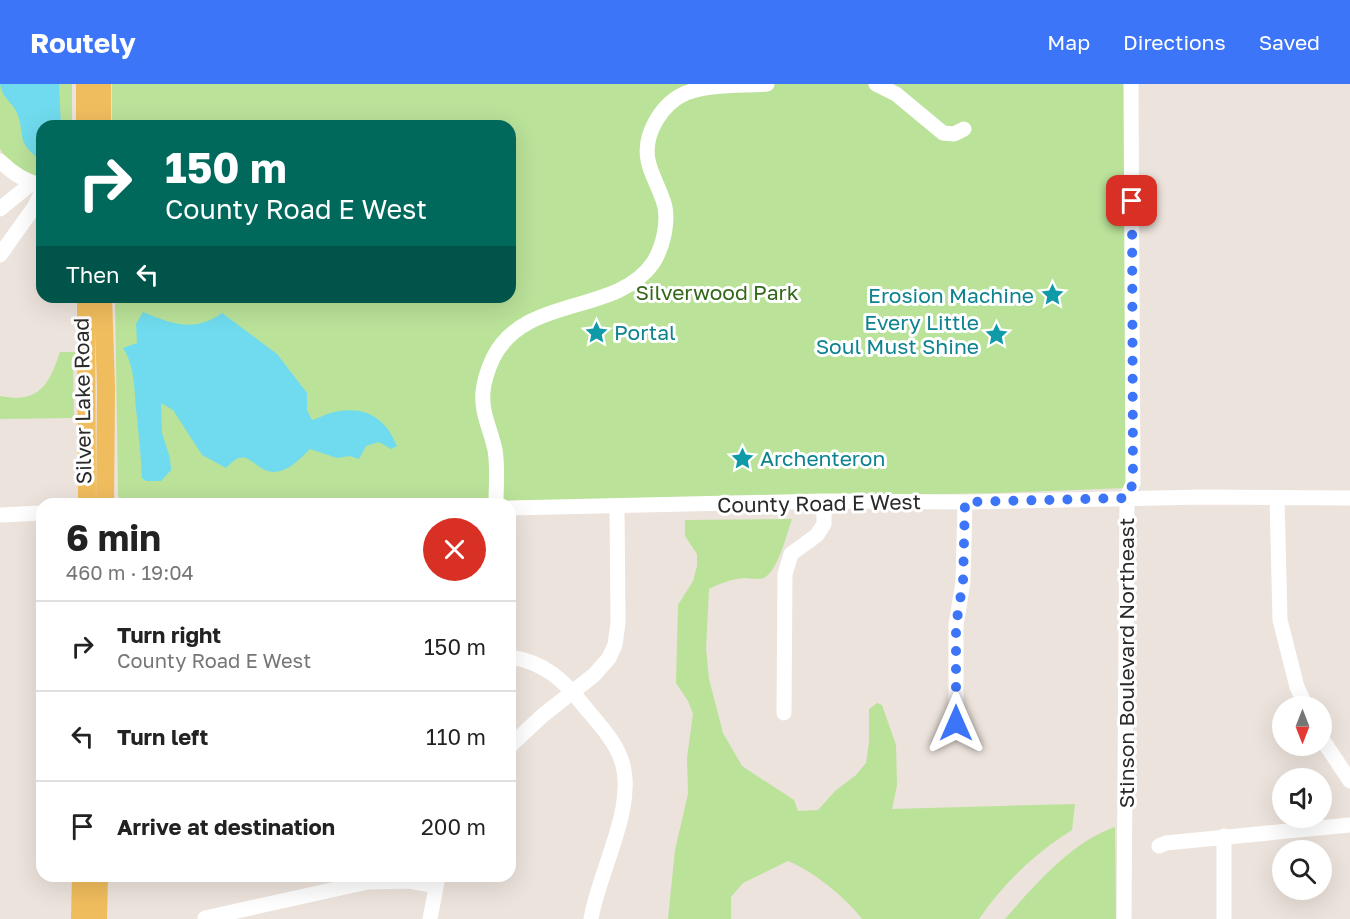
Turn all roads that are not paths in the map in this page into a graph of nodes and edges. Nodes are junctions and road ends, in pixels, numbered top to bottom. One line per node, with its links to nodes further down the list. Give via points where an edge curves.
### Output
1 (85, 84): 6 (main road)
2 (102, 84): 7 (main road)
3 (767, 84): 19 (street, via 698,90 668,106 652,128 647,151 666,218 663,241 653,262 626,286 524,324 495,354 483,394 485,419 495,451)
4 (876, 84): 8 (street, via 896,94 943,133 954,134)
5 (1131, 84): 20 (street, Stinson Boulevard Northeast, via 1133,483)
6 (85, 120)
7 (102, 120)
8 (964, 129)
9 (0, 161): 10 (street)
10 (36, 185)
11 (36, 189): 13 (street)
12 (36, 201): 14 (street)
13 (0, 209)
14 (0, 255)
15 (86, 303): 17 (main road)
16 (103, 303): 18 (main road, Silver Lake Road)
17 (87, 498)
18 (105, 498)
19 (496, 498)
20 (1127, 498): 21 (street, County Road E West); 24 (street, County Road E West); 49 (street, Stinson Boulevard Northeast)
21 (1277, 498): 22 (street, County Road E West); 31 (street, via 1280,620)
22 (1350, 498)
23 (825, 501): 24 (street, County Road E West); 25 (street, County Road E West); 32 (street, via 824,524 817,535 791,554 784,574)
24 (965, 502): 33 (street, via 963,582 956,625)
25 (617, 507): 26 (street, County Road E West); 30 (street, via 615,645 602,667)
26 (516, 508)
27 (36, 513): 28 (street)
28 (0, 515)
29 (516, 658): 30 (street, via 548,669)
30 (573, 692): 34 (street); 48 (street, via 616,749 625,773 622,814)
31 (1301, 696)
32 (784, 713)
33 (956, 723)
34 (516, 740)
35 (1332, 754): 36 (street)
36 (1350, 781)
37 (1350, 825): 38 (street)
38 (1224, 836): 39 (street); 50 (street)
39 (1159, 846)
40 (81, 882): 45 (main road)
41 (99, 882): 46 (main road)
42 (368, 882): 44 (street)
43 (436, 882): 47 (street)
44 (205, 918)
45 (80, 919)
46 (98, 919)
47 (430, 919)
48 (591, 919)
49 (1124, 919)
50 (1224, 919)

